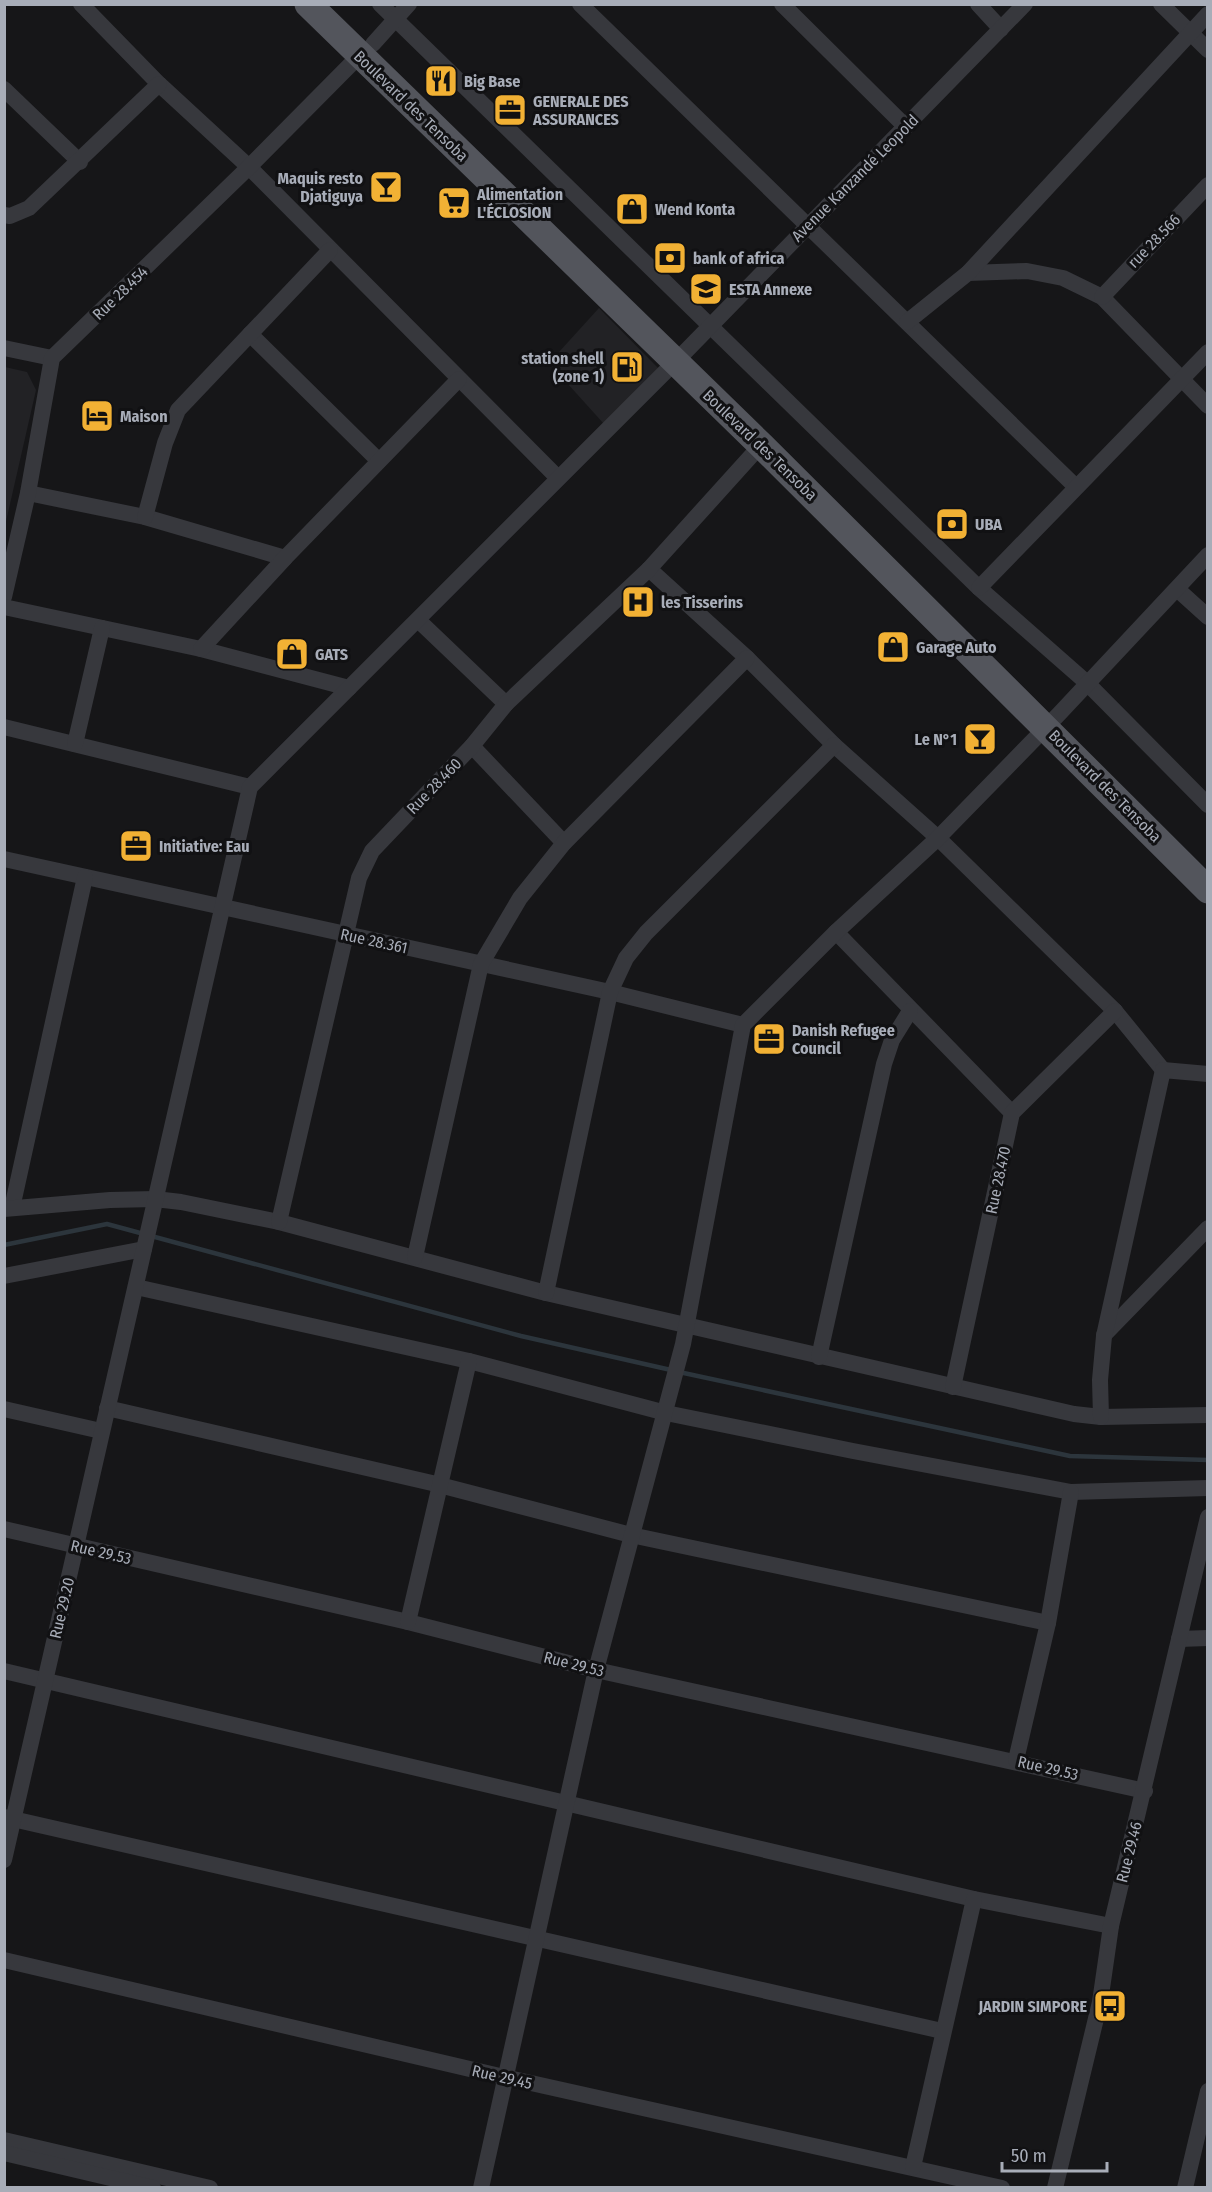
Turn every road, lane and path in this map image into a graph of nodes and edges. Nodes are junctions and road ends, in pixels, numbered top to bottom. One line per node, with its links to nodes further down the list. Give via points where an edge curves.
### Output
1 (81, 4): 17 (street)
2 (308, 4): 15 (main road, Boulevard des Tensoba)
3 (333, 4): 15 (main road, Boulevard des Tensoba)
4 (380, 4): 12 (street)
5 (409, 4): 12 (street, Rue 28.454)
6 (580, 4): 24 (street)
7 (782, 4): 19 (street)
8 (978, 4): 13 (street)
9 (1024, 4): 13 (street, Avenue Kanzandé Leopold)
10 (1161, 4): 14 (street)
11 (1208, 14): 14 (street)
12 (395, 19): 15 (street, Rue 28.454); 29 (street)
13 (1001, 29): 19 (street, Avenue Kanzandé Leopold)
14 (1189, 33): 16 (street); 26 (street)
15 (366, 50): 21 (street, Rue 28.454); 33 (main road, Boulevard des Tensoba)
16 (1208, 50)
17 (159, 84): 20 (street); 21 (street)
18 (4, 89): 20 (street)
19 (906, 127): 24 (street, Avenue Kanzandé Leopold)
20 (80, 162): 23 (street, via 29,208)
21 (249, 167): 25 (street); 34 (street, Rue 28.454)
22 (1208, 185): 27 (street, rue 28.566)
23 (4, 215)
24 (808, 226): 28 (street); 29 (street, Avenue Kanzandé Leopold)
25 (330, 250): 30 (street); 35 (street)
26 (968, 273): 27 (street, via 1036,273 1063,278); 28 (street)
27 (1102, 297): 36 (street)
28 (907, 322): 41 (street)
29 (711, 326): 33 (street, Avenue Kanzandé Leopold); 47 (street)
30 (250, 334): 39 (street); 43 (street, via 178,410)
31 (4, 348): 34 (street)
32 (1208, 352): 36 (street)
33 (680, 357): 38 (main road, Boulevard des Tensoba); 40 (street, Avenue Kanzandé Leopold); 59 (main road, Boulevard des Tensoba)
34 (52, 358): 42 (street)
35 (459, 379): 39 (street); 40 (street)
36 (1181, 379): 37 (street); 41 (street)
37 (1208, 406)
38 (761, 445): 46 (street, Rue 28.460); 59 (main road, Boulevard des Tensoba)
39 (379, 461): 45 (street)
40 (558, 478): 52 (street, Avenue Kanzandé Leopold)
41 (1075, 486): 47 (street)
42 (28, 494): 43 (street); 49 (street)
43 (145, 517): 45 (street)
44 (1208, 555): 48 (street)
45 (285, 558): 54 (street)
46 (649, 569): 55 (street); 58 (street, Rue 28.460)
47 (979, 588): 56 (street)
48 (1177, 589): 51 (street); 56 (street)
49 (4, 597)
50 (4, 607): 53 (street)
51 (1208, 617)
52 (418, 620): 57 (street, Avenue Kanzandé Leopold); 58 (street)
53 (102, 628): 54 (street); 61 (street)
54 (201, 650): 57 (street)
55 (747, 658): 62 (street); 67 (street)
56 (1086, 682): 59 (street); 65 (street)
57 (349, 688): 64 (street, Avenue Kanzandé Leopold)
58 (506, 704): 63 (street, Rue 28.460)
59 (1053, 720): 66 (street); 69 (main road, Boulevard des Tensoba); 71 (main road, Boulevard des Tensoba)
60 (4, 727): 61 (street)
61 (75, 744): 64 (street)
62 (834, 745): 66 (street); 76 (street, via 646,933 626,958)
63 (471, 746): 67 (street); 74 (street, Rue 28.460, via 372,851 359,878)
64 (250, 787): 72 (street)
65 (1208, 805)
66 (938, 838): 73 (street); 78 (street)
67 (564, 843): 75 (street, via 520,898)
68 (4, 859): 70 (street, Rue 28.361)
69 (1208, 863)
70 (85, 877): 72 (street, Rue 28.361); 84 (street)
71 (1208, 890)
72 (222, 907): 74 (street, Rue 28.361); 83 (street)
73 (836, 932): 77 (street); 79 (street)
74 (347, 936): 75 (street, Rue 28.361); 85 (street, Rue 28.460)
75 (481, 963): 76 (street, Rue 28.361); 88 (street)
76 (609, 992): 79 (street, Rue 28.361); 91 (street)
77 (910, 1011): 82 (street); 94 (street, via 892,1040 884,1064)
78 (1115, 1011): 80 (street); 82 (street)
79 (743, 1025): 92 (street)
80 (1163, 1070): 81 (street); 93 (street)
81 (1208, 1074)
82 (1012, 1113): 96 (street, Rue 28.470)
83 (155, 1199): 84 (street); 85 (street); 87 (street)
84 (8, 1209)
85 (279, 1222): 88 (street)
86 (1208, 1228): 93 (street)
87 (145, 1247): 89 (street); 90 (street, Rue 29.20)
88 (415, 1257): 91 (street)
89 (4, 1276)
90 (136, 1287): 95 (street); 97 (street, Rue 29.20)
91 (546, 1293): 92 (street)
92 (686, 1326): 94 (street); 98 (street)
93 (1104, 1336): 101 (street)
94 (819, 1357): 96 (street)
95 (469, 1361): 98 (street); 103 (street)
96 (953, 1387): 101 (street)
97 (107, 1408): 102 (street, Rue 29.20); 103 (street)
98 (667, 1408): 105 (street, via 853,1451); 108 (street)
99 (4, 1409): 102 (street)
100 (1208, 1415): 101 (street)
101 (1101, 1417)
102 (101, 1431): 109 (street, Rue 29.20)
103 (439, 1485): 108 (street); 110 (street)
104 (1208, 1488): 105 (street)
105 (1071, 1491): 111 (street)
106 (1208, 1517): 113 (street, Rue 29.46)
107 (4, 1529): 109 (street, Rue 29.53)
108 (631, 1535): 111 (street); 114 (street)
109 (75, 1547): 110 (street, Rue 29.53); 116 (street, Rue 29.20)
110 (408, 1622): 114 (street, Rue 29.53)
111 (1048, 1623): 117 (street)
112 (1208, 1638): 113 (street)
113 (1179, 1639): 118 (street, Rue 29.46)
114 (596, 1670): 117 (street, Rue 29.53); 119 (street)
115 (4, 1671): 116 (street)
116 (45, 1681): 119 (street); 120 (street, Rue 29.20)
117 (1016, 1760): 118 (street, Rue 29.53)
118 (1144, 1791): 123 (street, Rue 29.46)
119 (568, 1802): 122 (street); 124 (street)
120 (9, 1818): 121 (street, Rue 29.20); 124 (street)
121 (4, 1860)
122 (974, 1899): 123 (street); 126 (street)
123 (1111, 1926): 136 (street, Rue 29.46, via 1100,2002)
124 (536, 1939): 126 (street); 127 (street)
125 (4, 1960): 127 (street, Rue 29.45)
126 (942, 2031): 131 (street)
127 (504, 2077): 131 (street, Rue 29.45); 134 (street)
128 (1208, 2091): 137 (street)
129 (4, 2139): 132 (street)
130 (4, 2153): 132 (street)
131 (913, 2167): 135 (street, Rue 29.45)
132 (154, 2183): 133 (street)
133 (210, 2187)
134 (481, 2187)
135 (1002, 2187)
136 (1055, 2187)
137 (1185, 2187)

